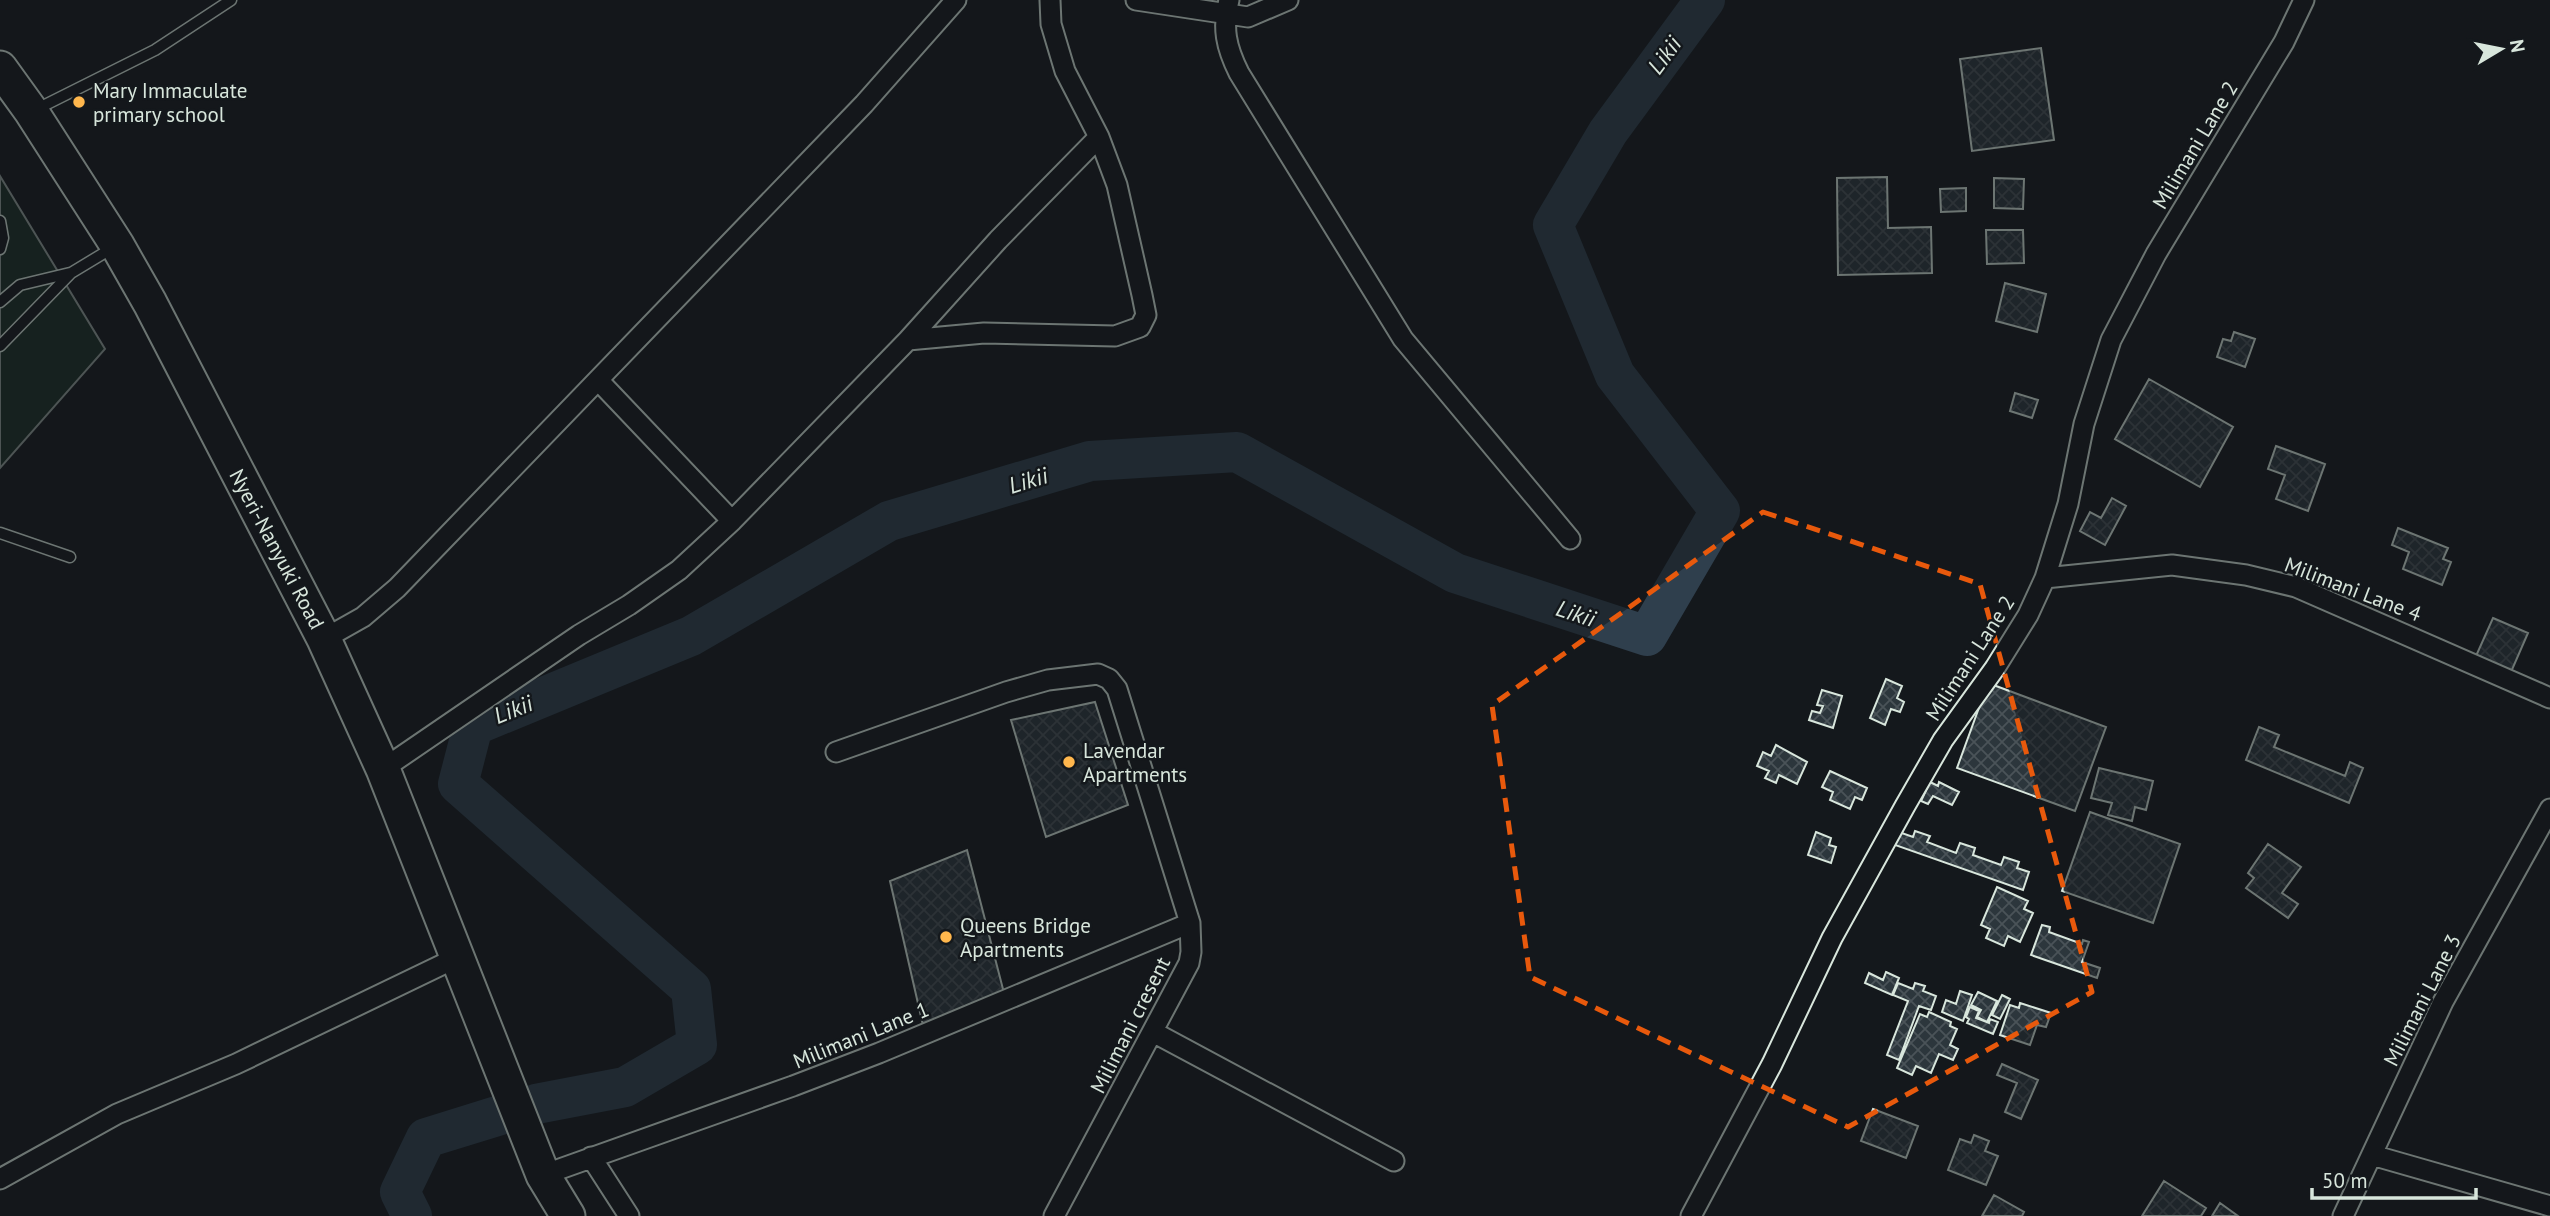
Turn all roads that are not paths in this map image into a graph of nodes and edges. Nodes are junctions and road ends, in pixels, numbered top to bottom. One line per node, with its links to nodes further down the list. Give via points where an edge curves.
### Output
1 (231, 0): 9 (lane, via 155,50)
2 (956, 0): 18 (street, via 863,104)
3 (1050, 0): 10 (street, via 1051,24 1065,71)
4 (1136, 0): 7 (street)
5 (1288, 0): 7 (street, via 1248,18)
6 (2304, 0): 23 (street, Milimani Lane 2, via 2111,340 2084,424 2068,504)
7 (1227, 8): 21 (street, via 1227,48 1238,73 1403,338)
8 (0, 68): 9 (highway, Nyeri-Nanyuki Road)
9 (31, 111): 12 (highway, Nyeri-Nanyuki Road)
10 (1099, 137): 16 (street); 16 (street, via 1117,185 1140,282 1146,315 1140,327 1115,336 984,333)
11 (0, 222): 13 (lane)
12 (117, 245): 14 (lane); 24 (highway, Nyeri-Nanyuki Road)
13 (0, 248)
14 (71, 273): 15 (lane, via 20,285); 17 (lane)
15 (0, 302)
16 (908, 340): 19 (street)
17 (0, 346)
18 (598, 380): 19 (street); 24 (street, via 380,604)
19 (732, 521): 27 (street, via 629,606)
20 (0, 533): 22 (lane)
21 (1570, 539)
22 (70, 557)
23 (2045, 578): 25 (street, Milimani Lane 4, via 2172,565 2297,587); 41 (street, Milimani Lane 2, via 2028,615 1943,740 1905,806 1832,938)
24 (324, 639): 27 (highway, Nyeri-Nanyuki Road)
25 (2550, 698)
26 (836, 752): 29 (street, Milimani cresent, via 1048,680 1098,674 1109,679 1125,706)
27 (383, 769): 30 (highway, Nyeri-Nanyuki Road)
28 (2550, 809): 32 (street, Milimani Lane 3, via 2443,1002)
29 (1190, 923): 31 (street, Milimani cresent, via 1189,963); 33 (street, Milimani Lane 1, via 867,1057)
30 (458, 957): 35 (highway, Nyeri-Nanyuki Road); 36 (street, via 236,1064 117,1114)
31 (1153, 1032): 34 (street); 40 (street, Milimani cresent)
32 (2372, 1155): 37 (street); 42 (street, Milimani Lane 3)
33 (591, 1157): 35 (street, Milimani Lane 1); 39 (street)
34 (1394, 1161)
35 (543, 1175): 38 (highway)
36 (0, 1180)
37 (2550, 1206)
38 (568, 1216)
39 (629, 1216)
40 (1054, 1216)
41 (1691, 1216)
42 (2343, 1216)

